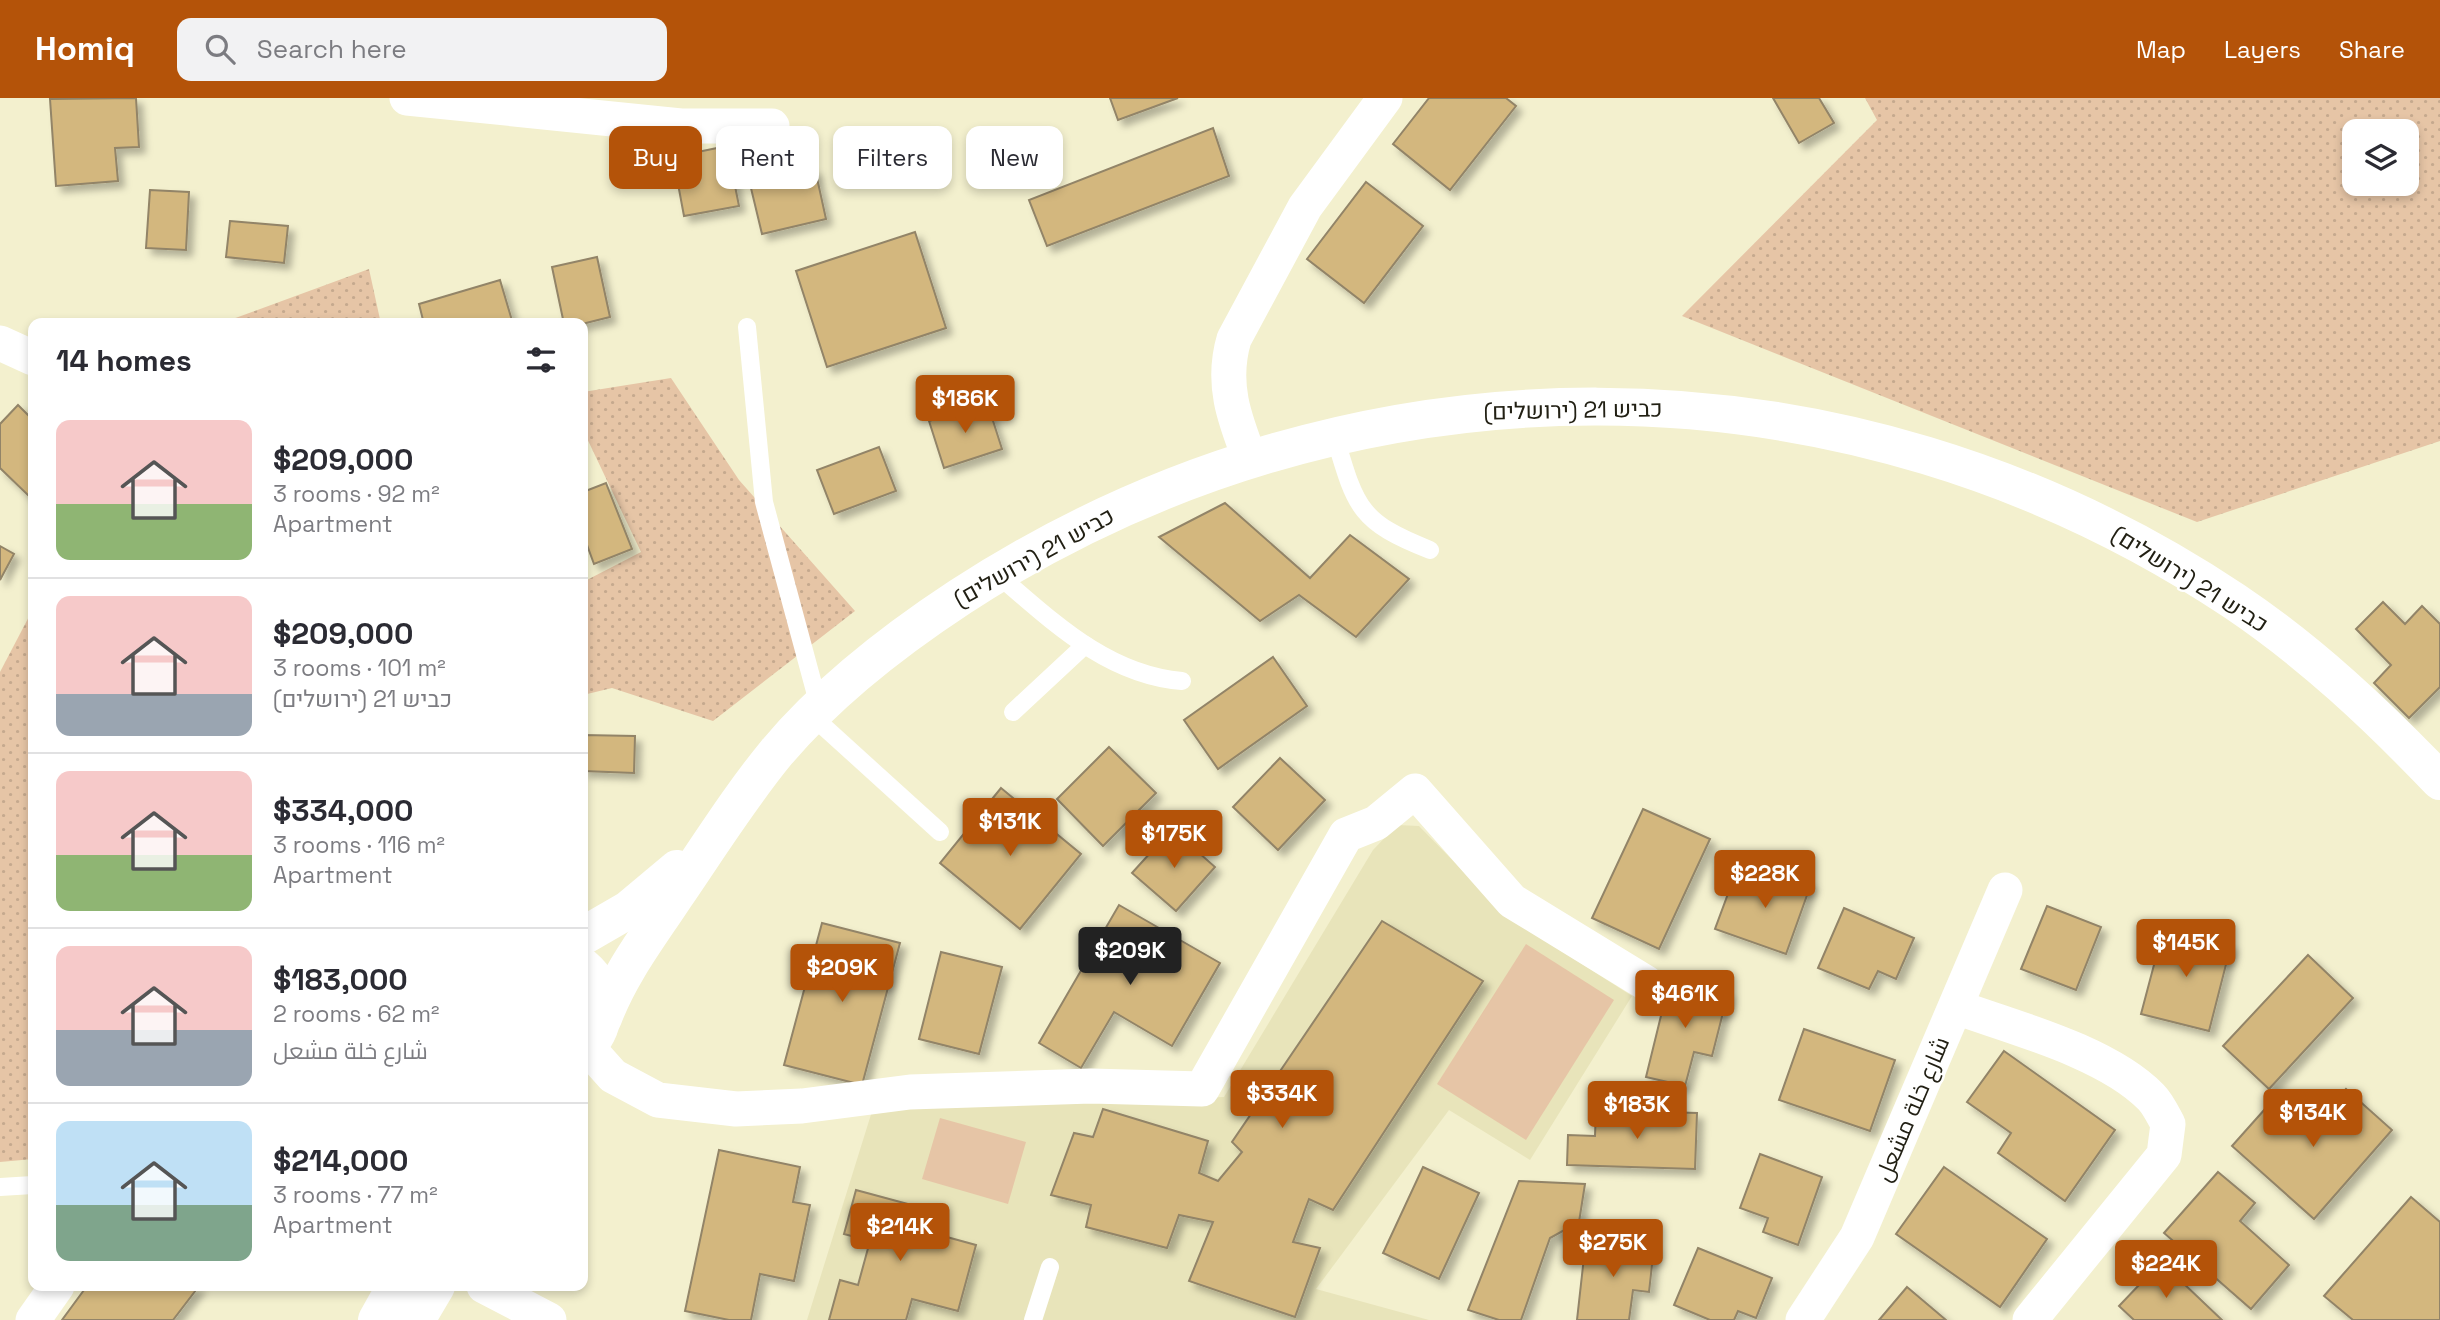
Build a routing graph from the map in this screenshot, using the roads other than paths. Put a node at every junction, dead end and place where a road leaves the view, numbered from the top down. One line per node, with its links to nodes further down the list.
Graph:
1 (407, 98): 3 (street)
2 (1385, 98): 8 (street)
3 (772, 125)
4 (747, 327): 13 (lane)
5 (0, 343): 6 (street)
6 (28, 356)
7 (1335, 436): 8 (main road, כביש 21 (ירושלים)); 9 (lane); 15 (main road, כביש 21 (ירושלים))
8 (1250, 458): 10 (main road, כביש 21 (ירושלים))
9 (1430, 550)
10 (996, 574): 11 (lane); 13 (main road, כביש 21 (ירושלים))
11 (1085, 646): 12 (lane); 14 (lane)
12 (1182, 681)
13 (815, 711): 16 (main road, כביש 21 (ירושלים)); 17 (lane)
14 (1013, 712)
15 (2440, 781)
16 (727, 818): 19 (main road, כביש 21 (ירושלים)); 23 (main road, כביש 21 (ירושלים))
17 (940, 832)
18 (2005, 890): 22 (street, شارع خلة مشعل)
19 (588, 933)
20 (588, 973): 23 (main road)
21 (1646, 983): 23 (street)
22 (1956, 1007): 36 (street, شارع خلة مشعل); 37 (street)
23 (591, 1039)
24 (28, 1185): 25 (lane)
25 (0, 1187)
26 (1050, 1268): 35 (lane)
27 (53, 1291): 31 (street)
28 (393, 1291): 32 (main road)
29 (433, 1291): 33 (main road)
30 (494, 1291): 34 (street)
31 (33, 1320)
32 (377, 1320)
33 (416, 1320)
34 (549, 1320)
35 (1033, 1320)
36 (1803, 1320)
37 (2030, 1320)

